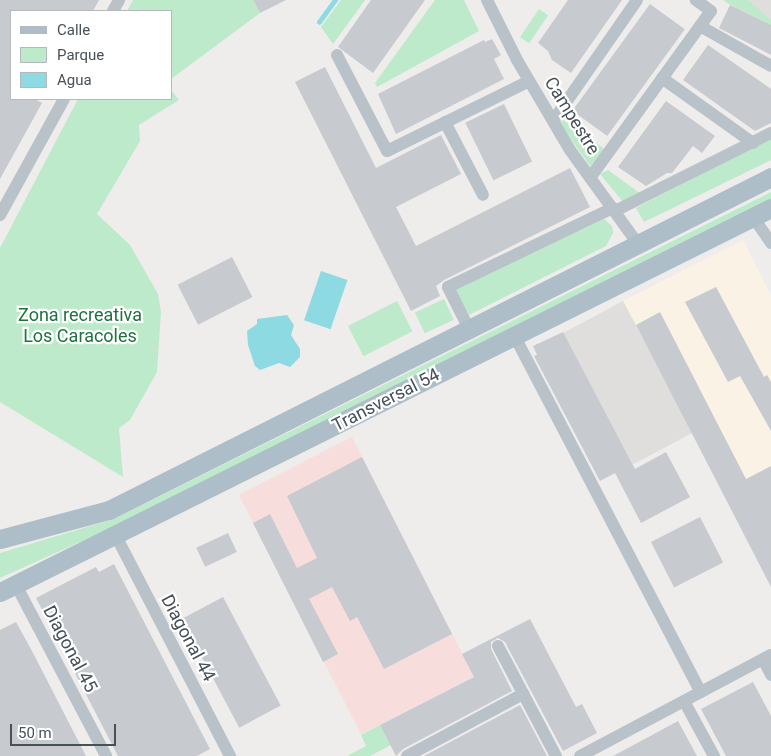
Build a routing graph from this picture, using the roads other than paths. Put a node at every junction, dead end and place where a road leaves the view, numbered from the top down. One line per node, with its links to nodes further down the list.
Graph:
1 (487, 0): 8 (street, Campestre)
2 (637, 0): 10 (street)
3 (696, 0): 4 (street)
4 (700, 26): 6 (street); 7 (street)
5 (337, 55): 11 (street)
6 (771, 66)
7 (662, 78): 13 (street); 15 (street)
8 (529, 81): 10 (street, Campestre); 11 (street)
9 (63, 100): 19 (street)
10 (553, 121): 15 (street, Campestre)
11 (445, 122): 16 (street)
12 (771, 133): 13 (street)
13 (753, 143): 18 (street)
14 (771, 177): 22 (main road, Transversal 54)
15 (590, 178): 18 (street, Campestre)
16 (483, 195)
17 (771, 208): 20 (main road, Transversal 54)
18 (614, 210): 22 (street, Campestre); 23 (street)
19 (0, 216)
20 (753, 216): 21 (street); 24 (main road, Transversal 54)
21 (771, 243)
22 (638, 244): 23 (main road, Transversal 54)
23 (469, 329): 26 (main road, Transversal 54)
24 (514, 335): 25 (main road, Transversal 54); 31 (street)
25 (116, 536): 27 (main road, Transversal 54); 35 (street, Diagonal 44)
26 (0, 538)
27 (8, 589): 34 (street, Diagonal 45)
28 (498, 646): 32 (street)
29 (767, 657): 30 (street); 31 (street)
30 (771, 675)
31 (701, 692): 33 (street)
32 (523, 694): 36 (street); 37 (street)
33 (684, 701): 38 (street); 39 (street)
34 (106, 756)
35 (229, 756)
36 (407, 756)
37 (556, 756)
38 (580, 756)
39 (714, 756)

